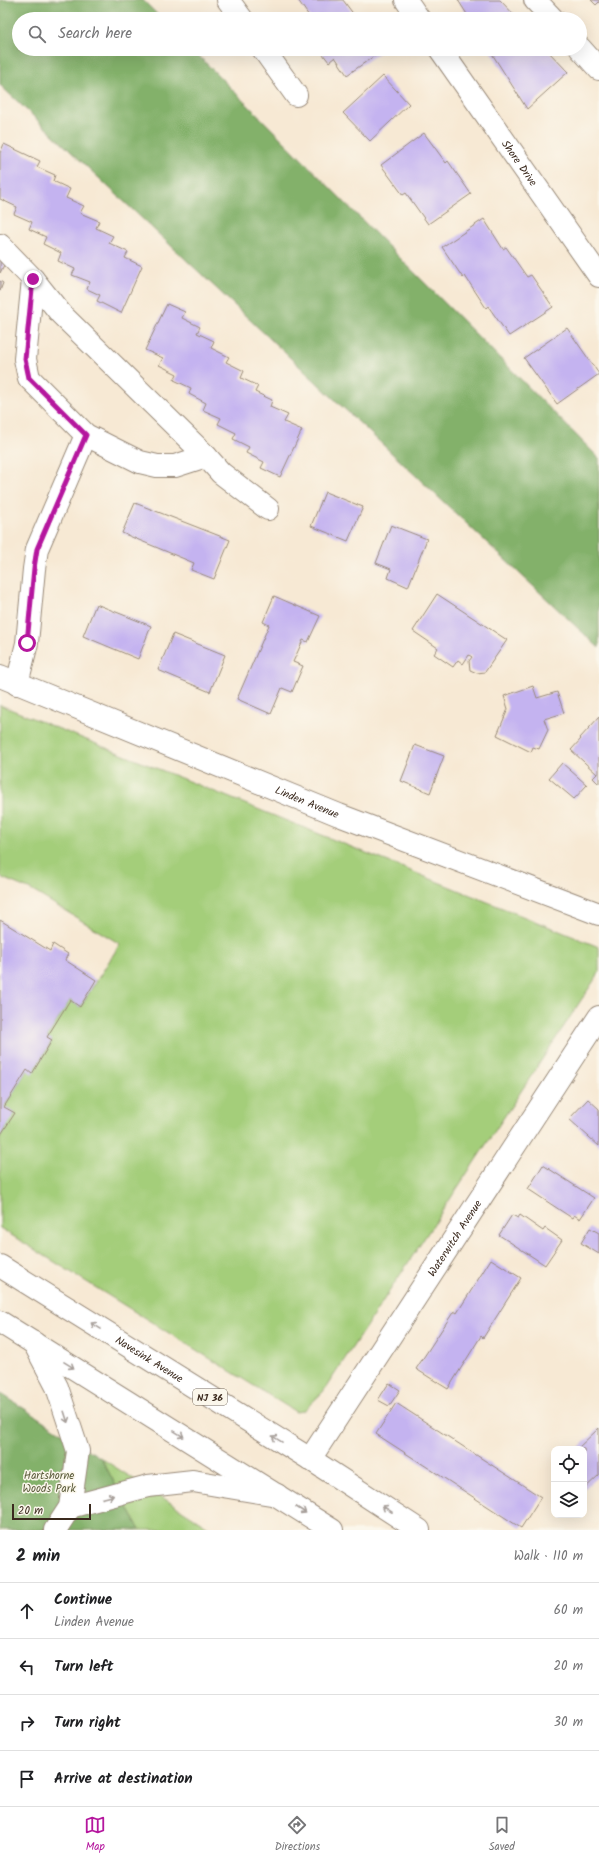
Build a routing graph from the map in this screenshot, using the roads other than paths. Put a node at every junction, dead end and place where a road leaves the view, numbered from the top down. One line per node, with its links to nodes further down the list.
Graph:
1 (228, 0): 4 (main road)
2 (406, 0): 5 (main road)
3 (535, 0): 6 (main road)
4 (237, 12)
5 (414, 12)
6 (546, 12)
7 (268, 56): 9 (main road)
8 (445, 56): 11 (main road, Shore Drive)
9 (296, 95)
10 (0, 245): 12 (main road)
11 (599, 276)
12 (33, 279): 13 (main road); 14 (main road)
13 (86, 435): 14 (main road); 16 (main road, Linden Avenue)
14 (206, 456): 15 (main road)
15 (268, 509)
16 (9, 680): 17 (main road, Linden Avenue)
17 (599, 914)
18 (599, 1017): 22 (main road, Waterwitch Avenue)
19 (0, 1266): 22 (main road, Navesink Avenue / NJ 36, one-way to 19)
20 (0, 1322): 21 (main road)
21 (34, 1343): 23 (main road, one-way to 23); 24 (main road, one-way to 24)
22 (310, 1459): 27 (main road, Navesink Avenue / NJ 36, one-way to 22)
23 (278, 1495): 24 (main road, one-way to 23); 26 (main road, one-way to 26)
24 (70, 1507): 25 (main road)
25 (56, 1530)
26 (332, 1530)
27 (420, 1530)

